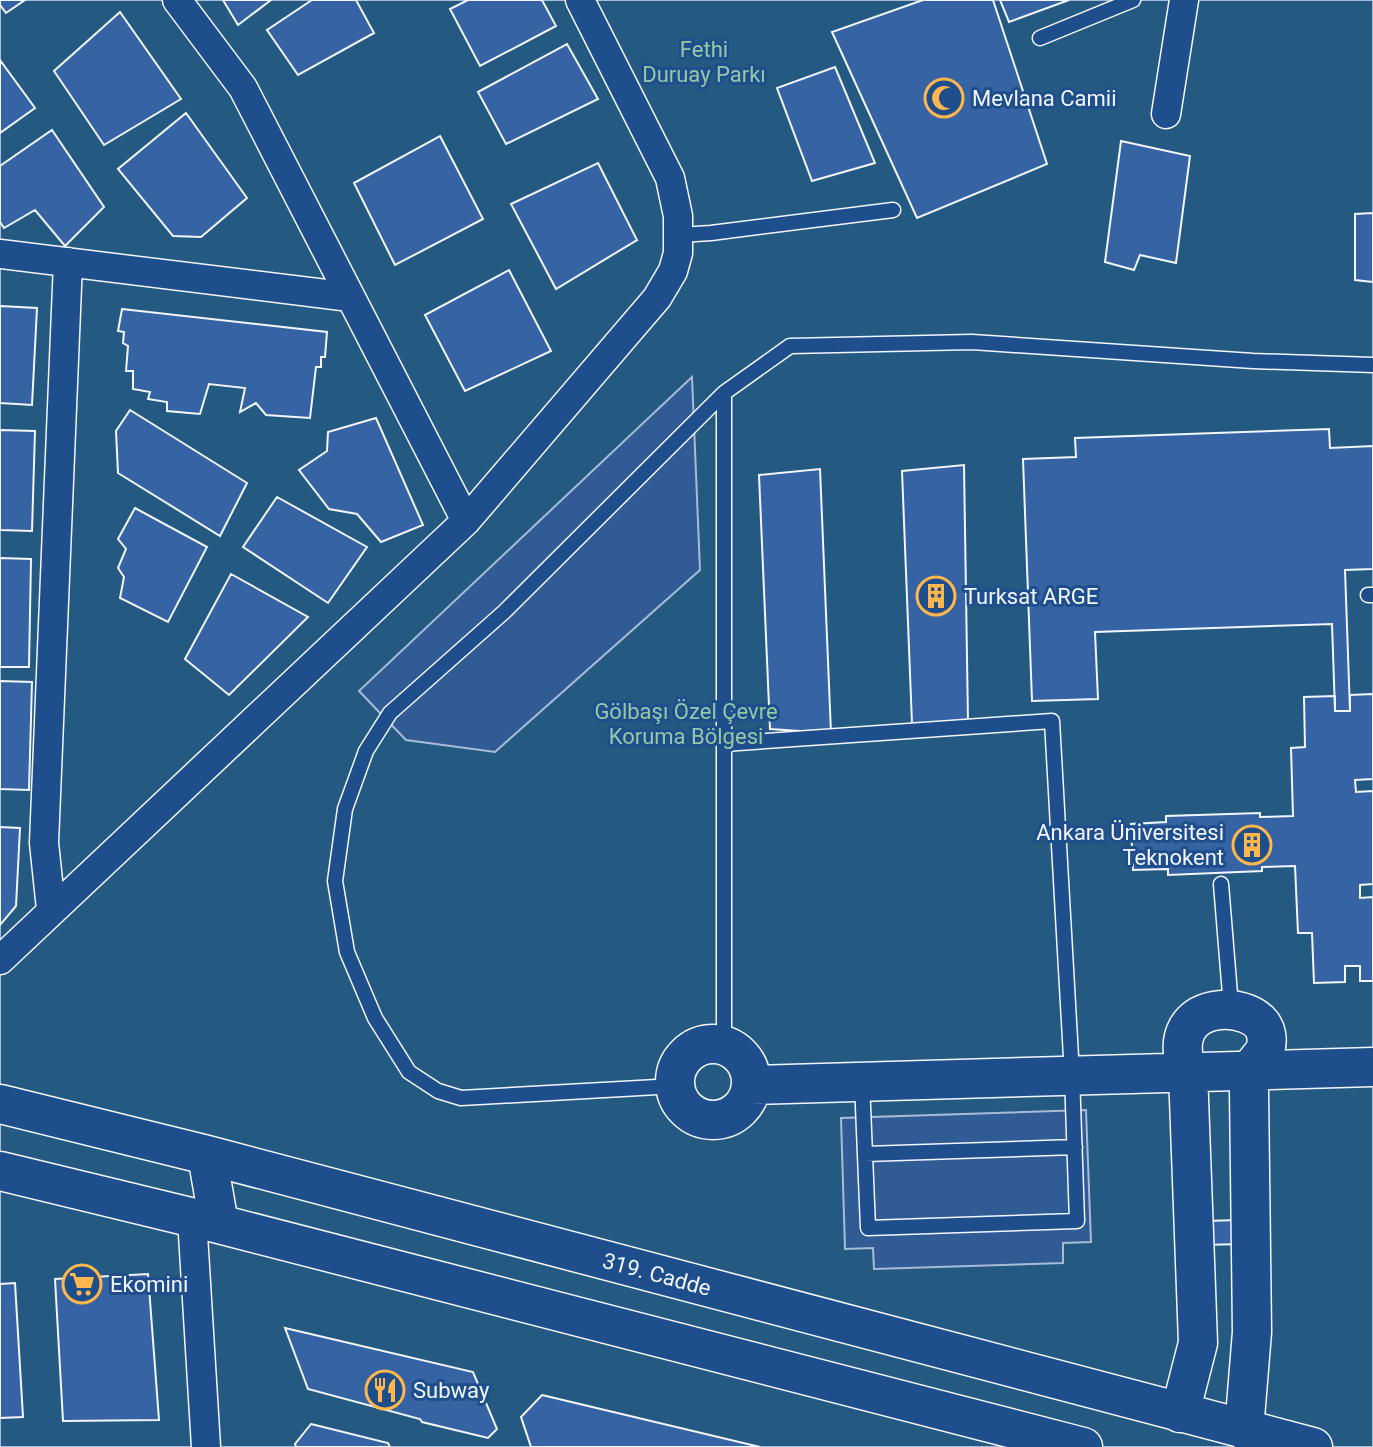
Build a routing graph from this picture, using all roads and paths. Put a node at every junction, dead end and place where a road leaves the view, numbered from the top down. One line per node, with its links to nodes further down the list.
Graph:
1 (177, 0): 11 (street)
2 (580, 0): 8 (street)
3 (1133, 0): 5 (lane)
4 (1184, 0): 6 (street)
5 (1040, 38)
6 (1166, 114)
7 (893, 210): 8 (lane)
8 (680, 235): 14 (street)
9 (0, 254): 10 (street)
10 (68, 262): 11 (street); 17 (street)
11 (350, 297): 14 (street)
12 (1373, 365): 13 (lane)
13 (724, 393): 15 (lane); 27 (lane)
14 (466, 521): 17 (street)
15 (724, 744): 20 (lane); 24 (lane)
16 (1221, 884): 19 (lane)
17 (51, 909): 18 (street)
18 (0, 960)
19 (1231, 1010): 22 (street); 23 (street)
20 (724, 1046): 26 (street); 27 (street)
21 (1373, 1067): 22 (street)
22 (1250, 1071): 23 (street); 35 (street)
23 (1188, 1072): 24 (street); 34 (street)
24 (1072, 1075): 25 (street); 29 (lane)
25 (862, 1082): 26 (street); 30 (lane)
26 (751, 1085): 27 (street)
27 (675, 1086)
28 (0, 1104): 31 (street, 319. Cadde)
29 (1075, 1147): 30 (lane); 30 (lane)
30 (865, 1154)
31 (207, 1155): 33 (street); 34 (street, 319. Cadde)
32 (0, 1171): 33 (street)
33 (206, 1221): 36 (street); 37 (street)
34 (1180, 1413): 35 (street, 319. Cadde)
35 (1244, 1430): 38 (street, 319. Cadde)
36 (206, 1447)
37 (1083, 1447)
38 (1313, 1447)

